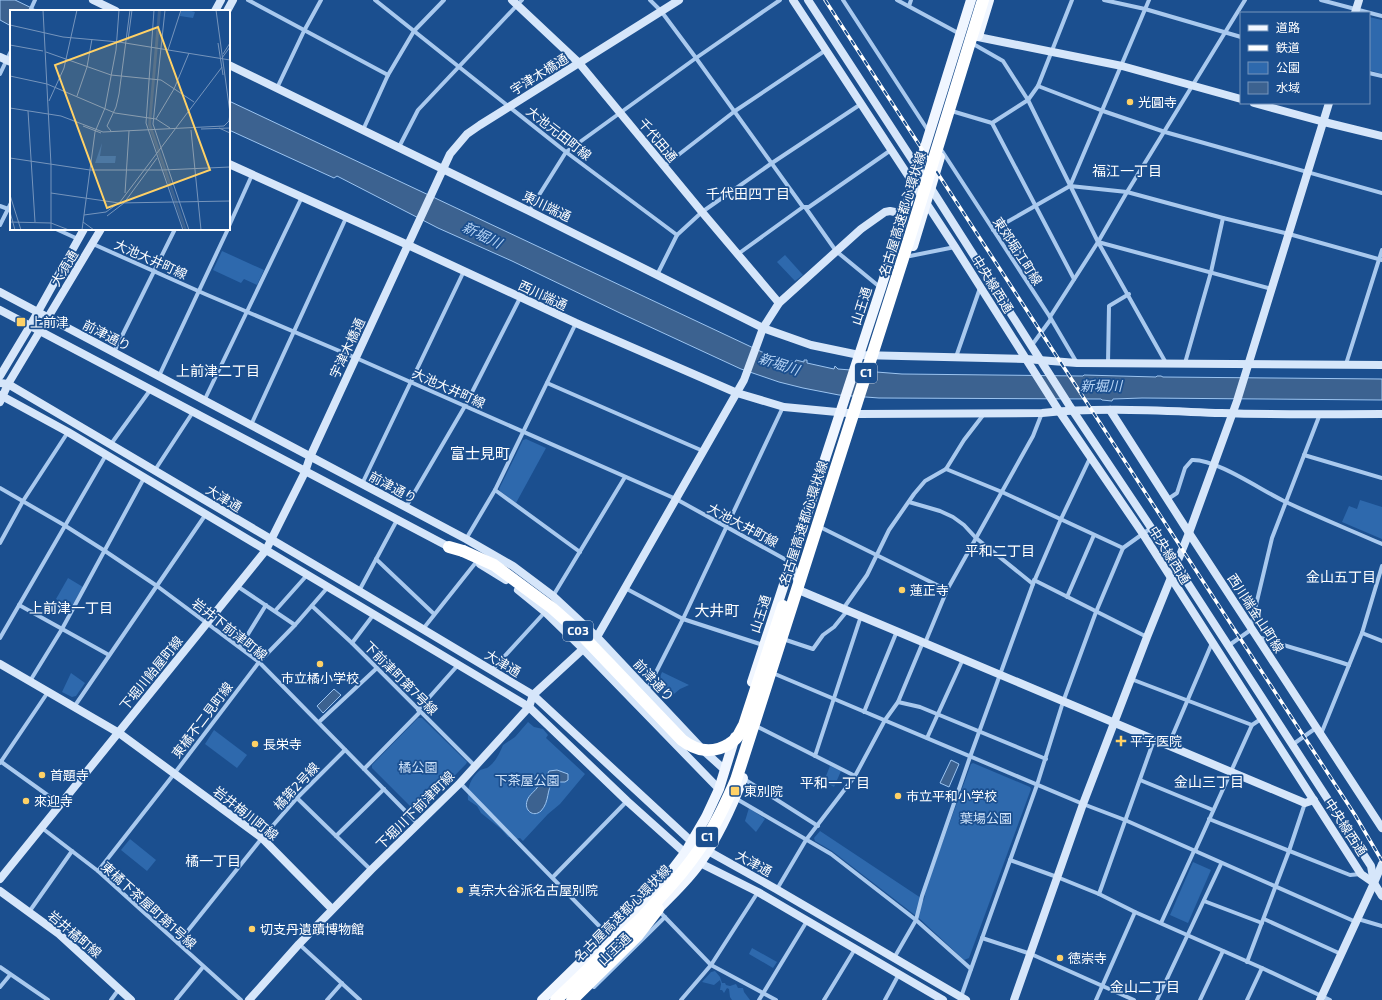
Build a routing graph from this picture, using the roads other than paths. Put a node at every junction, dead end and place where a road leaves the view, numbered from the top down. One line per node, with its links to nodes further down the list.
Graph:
1 (93, 0): 28 (street)
2 (222, 0): 29 (street)
3 (233, 0): 30 (street)
4 (248, 0): 35 (street)
5 (321, 0): 35 (street)
6 (376, 0): 36 (street, 大池元田町線)
7 (444, 0): 36 (street)
8 (650, 0): 31 (street)
9 (679, 0): 31 (street, 宇津木橋通)
10 (780, 0): 43 (street)
11 (793, 0): 41 (street, 中央線西通)
12 (808, 0): 80 (street, 中央線西通)
13 (844, 0): 69 (street)
14 (897, 0): 26 (street)
15 (911, 0): 26 (street)
16 (971, 0): 38 (main road, 山王通)
17 (983, 0): 225 (highway, 名古屋高速都心環状線 / C1, bridge)
18 (990, 0): 40 (main road, 山王通)
19 (1072, 0): 42 (street)
20 (1104, 0): 27 (street)
21 (1149, 0): 27 (street)
22 (1245, 0): 37 (street)
23 (1321, 0): 32 (street)
24 (1359, 0): 32 (street)
25 (517, 2): 45 (street, 千代田通); 48 (street)
26 (908, 6): 38 (street)
27 (1145, 9): 37 (street); 47 (street)
28 (114, 10)
29 (216, 10)
30 (227, 10)
31 (661, 11): 43 (street); 45 (street, 宇津木橋通)
32 (1356, 11)
33 (1370, 14): 34 (street)
34 (1382, 16)
35 (304, 31): 51 (street); 55 (street)
36 (414, 32): 48 (street, 大池元田町線); 51 (street)
37 (1225, 33): 39 (street); 54 (street)
38 (960, 34): 69 (main road, 山王通)
39 (1240, 38)
40 (976, 41): 42 (street); 57 (street); 64 (main road, 山王通)
41 (826, 50): 58 (street, 中央線西通); 62 (street)
42 (1051, 52): 47 (street); 53 (street)
43 (696, 58): 62 (street); 65 (street)
44 (6, 60): 50 (street)
45 (579, 63): 61 (street, 宇津木橋通); 65 (street, 千代田通)
46 (230, 65): 55 (street, 東川端通)
47 (1122, 66): 54 (street); 63 (street)
48 (458, 67): 61 (street, 大池元田町線); 72 (street)
49 (1370, 72): 52 (street)
50 (0, 74)
51 (388, 75): 68 (street)
52 (1382, 76)
53 (1038, 86): 57 (street); 63 (street)
54 (1192, 86): 56 (street); 70 (street)
55 (277, 88): 68 (street, 東川端通)
56 (1240, 99)
57 (1028, 100): 67 (street); 84 (street)
58 (861, 104): 73 (street, 中央線西通); 76 (street)
59 (1258, 104): 66 (street)
60 (1329, 104): 66 (street)
61 (509, 107): 75 (street, 大池元田町線); 79 (street, 宇津木橋通)
62 (735, 111): 76 (street); 78 (street)
63 (1103, 111): 70 (street); 84 (street)
64 (954, 112): 67 (street); 74 (main road, 山王通)
65 (620, 113): 75 (street); 78 (street, 千代田通)
66 (1324, 122): 71 (street); 81 (street)
67 (992, 123): 91 (street)
68 (363, 130): 72 (street, 東川端通)
69 (929, 132): 80 (main road, 山王通)
70 (1165, 132): 81 (street); 86 (street)
71 (1382, 136)
72 (399, 148): 79 (street, 東川端通)
73 (891, 150): 83 (street, 中央線西通); 92 (street)
74 (942, 151): 85 (main road, 山王通); 106 (street, 東郊堀江町線)
75 (566, 152): 94 (street); 108 (street, 大池元田町線)
76 (772, 162): 92 (street); 95 (street)
77 (230, 164): 82 (street, 西川端通)
78 (664, 166): 95 (street, 千代田通)
79 (442, 169): 94 (street, 東川端通); 112 (street, 宇津木橋通)
80 (918, 169): 83 (main road, 山王通); 85 (street, 中央線西通)
81 (1308, 173): 87 (street); 107 (street)
82 (252, 175): 88 (street, 西川端通); 99 (street)
83 (913, 184): 89 (street, 中央線西通); 96 (main road, 山王通)
84 (1070, 186): 86 (street); 91 (street); 110 (street)
85 (931, 190): 89 (main road, 山王通); 142 (street, 中央線西通)
86 (1127, 192): 98 (street); 110 (street)
87 (1382, 193)
88 (302, 197): 97 (street, 西川端通); 134 (street)
89 (927, 204): 113 (street, 中央線西通); 117 (main road, 山王通)
90 (0, 206): 93 (street)
91 (1035, 206): 106 (street); 123 (street)
92 (804, 207): 115 (street); 116 (street)
93 (10, 210): 100 (street)
94 (529, 211): 122 (street, 東川端通)
95 (702, 212): 108 (street); 116 (street, 千代田通)
96 (904, 214): 115 (street, 下堀川下前津町線); 125 (main road, 山王通)
97 (346, 218): 112 (street, 西川端通); 141 (street)
98 (1223, 218): 107 (street); 121 (street)
99 (230, 224)
100 (0, 226)
101 (58, 230): 109 (street)
102 (83, 230): 109 (street, 大須通)
103 (100, 230): 111 (street, 大須通)
104 (174, 230): 120 (street)
105 (228, 230): 128 (street)
106 (993, 230): 136 (street, 東郊堀江町線)
107 (1289, 234): 118 (street); 126 (street)
108 (677, 235): 122 (street)
109 (78, 238): 133 (street, 大須通)
110 (1098, 242): 121 (street); 123 (street); 129 (street)
111 (92, 244): 120 (street, 大池大井町線); 135 (street, 大須通)
112 (408, 245): 119 (street, 西川端通); 147 (street, 宇津木橋通)
113 (955, 247): 117 (street); 124 (street, 中央線西通)
114 (1382, 250): 118 (street)
115 (836, 251): 125 (street); 131 (street, 下堀川下前津町線)
116 (738, 254): 131 (street, 千代田通)
117 (910, 256): 145 (main road, 山王通)
118 (1380, 259): 154 (street)
119 (464, 271): 130 (street, 西川端通); 159 (street)
120 (153, 272): 128 (street, 大池大井町線); 143 (street)
121 (1211, 272): 126 (street); 152 (street)
122 (657, 275): 139 (street, 東川端通)
123 (1074, 279): 136 (street)
124 (980, 287): 146 (street); 148 (street, 中央線西通)
125 (881, 288): 144 (main road, 山王通)
126 (1272, 289): 155 (street)
127 (0, 292): 133 (street, 前津通り)
128 (199, 292): 134 (street, 大池大井町線); 158 (street)
129 (1129, 294): 151 (street); 153 (street)
130 (520, 298): 137 (street, 西川端通); 166 (street)
131 (780, 303): 139 (street, 下堀川下前津町線)
132 (0, 310): 138 (street, 前津通り)
133 (37, 312): 135 (street, 前津通り); 138 (street, 大須通)
134 (247, 312): 141 (street, 大池大井町線); 165 (street)
135 (48, 318): 140 (street, 大須通); 143 (street, 前津通り)
136 (1050, 318): 142 (street); 150 (street, 東郊堀江町線)
137 (576, 323): 160 (street); 163 (street, 西川端通)
138 (30, 326): 140 (street, 前津通り); 157 (street)
139 (763, 328): 144 (street, 東川端通); 163 (street, 下堀川下前津町線)
140 (40, 331): 161 (street); 162 (street, 前津通り)
141 (294, 332): 147 (street, 大池大井町線); 179 (street)
142 (1031, 346): 149 (street, 中央線西通)
143 (114, 352): 158 (street, 前津通り)
144 (859, 355): 145 (street, 東川端通); 172 (main road, 山王通)
145 (878, 355): 146 (street, 東川端通); 175 (main road, 山王通)
146 (956, 357): 148 (street, 東川端通)
147 (356, 358): 159 (street, 大池大井町線); 186 (street, 宇津木橋通)
148 (1026, 360): 149 (street, 東川端通); 169 (street, 中央線西通)
149 (1041, 360): 150 (street, 東川端通); 168 (street, 中央線西通)
150 (1077, 363): 153 (street, 東川端通)
151 (1166, 363): 152 (street, 東川端通); 153 (street, 東川端通)
152 (1185, 363): 155 (street, 東川端通)
153 (1108, 364)
154 (1346, 364): 155 (street, 東川端通); 156 (street, 東川端通)
155 (1249, 365): 174 (street)
156 (1382, 365)
157 (0, 376)
158 (159, 376): 165 (street, 前津通り)
159 (411, 382): 166 (street, 大池大井町線); 195 (street)
160 (547, 383): 181 (street); 183 (street)
161 (4, 384): 164 (street); 182 (street, 大津通)
162 (151, 389): 171 (street, 前津通り); 182 (street)
163 (737, 393): 167 (street, 西川端通); 183 (street, 下堀川下前津町線)
164 (1, 397): 180 (street, 大津通)
165 (204, 401): 179 (street, 前津通り)
166 (465, 406): 181 (street, 大池大井町線); 204 (street)
167 (784, 407): 172 (street, 西川端通); 209 (street)
168 (1071, 408): 169 (street, 西川端通); 170 (street, 西川端通); 211 (street, 中央線西通)
169 (1057, 409): 173 (street, 西川端通); 187 (street, 中央線西通)
170 (1110, 410): 174 (street, 西川端通); 200 (street, 西川端金山町線)
171 (193, 412): 190 (street); 191 (street, 前津通り)
172 (839, 413): 175 (street, 西川端通); 229 (main road, 山王通)
173 (1042, 413): 176 (street, 西川端通); 198 (street)
174 (1233, 413): 177 (street, 西川端通); 188 (street)
175 (858, 414): 176 (street, 西川端通); 210 (main road, 山王通)
176 (984, 414): 189 (street)
177 (1320, 414): 178 (street, 西川端通); 184 (street)
178 (1382, 414)
179 (251, 425): 186 (street, 前津通り)
180 (68, 432): 185 (street, 大津通); 201 (street)
181 (523, 432): 192 (street, 大池大井町線); 197 (street)
182 (111, 444): 190 (street, 大津通)
183 (704, 451): 199 (street, 下堀川下前津町線)
184 (1304, 454): 194 (street); 203 (street)
185 (106, 455): 193 (street, 大津通); 208 (street)
186 (310, 457): 191 (street, 宇津木橋通); 195 (street, 前津通り)
187 (1090, 458): 206 (street); 213 (street, 中央線西通)
188 (1214, 464): 200 (street); 203 (street); 214 (street)
189 (946, 469): 198 (street); 202 (street)
190 (154, 470): 216 (street, 大津通)
191 (305, 472): 207 (street, 前津通り); 216 (street, 下堀川飴屋町線)
192 (625, 477): 199 (street, 大池大井町線); 224 (street)
193 (144, 478): 205 (street, 大津通); 223 (street)
194 (1382, 478)
195 (362, 484): 204 (street, 前津通り)
196 (0, 488): 201 (street, 岩井下前津町線)
197 (495, 490): 219 (street); 224 (street)
198 (1002, 492): 206 (street); 215 (street)
199 (676, 499): 209 (street, 大池大井町線); 238 (street, 下堀川下前津町線)
200 (1168, 499): 214 (street, 西川端金山町線)
201 (23, 501): 208 (street, 岩井下前津町線); 217 (street)
202 (909, 502): 215 (street); 226 (street)
203 (1285, 502): 218 (street); 258 (street)
204 (405, 507): 219 (street, 前津通り)
205 (206, 514): 222 (street, 大津通); 236 (street)
206 (1061, 519): 212 (street); 234 (street)
207 (397, 520): 220 (street, 前津通り); 227 (street)
208 (64, 525): 223 (street, 岩井下前津町線); 244 (street)
209 (726, 527): 229 (street, 大池大井町線); 254 (street)
210 (822, 528): 226 (street); 241 (main road, 山王通)
211 (1151, 528): 213 (street); 230 (street, 中央線西通)
212 (1094, 534): 221 (street); 243 (street)
213 (1143, 534): 221 (street); 233 (street, 中央線西通)
214 (1189, 534): 230 (street); 258 (street, 西川端金山町線)
215 (976, 538): 234 (street); 240 (street)
216 (272, 540): 222 (street, 下堀川飴屋町線); 239 (street, 大津通)
217 (0, 543)
218 (1382, 544)
219 (464, 545): 220 (highway); 225 (highway, C03, bridge); 242 (street, 前津通り)
220 (449, 547): 228 (street, 前津通り)
221 (1122, 548): 250 (street)
222 (266, 550): 232 (street, 大津通); 235 (street, 下堀川飴屋町線)
223 (105, 551): 236 (street, 岩井下前津町線); 259 (street)
224 (580, 552): 242 (street)
225 (809, 552): 416 (highway, 名古屋高速都心環状線 / C1, bridge)
226 (876, 555): 240 (street); 247 (street)
227 (376, 559): 239 (street); 252 (street)
228 (477, 561): 249 (street, 前津通り); 252 (street)
229 (791, 562): 241 (street); 271 (main road, 山王通)
230 (1176, 565): 233 (street); 272 (street, 中央線西通)
231 (1382, 566): 261 (street)
232 (308, 574): 237 (street, 大津通); 248 (street)
233 (1170, 578): 263 (street); 270 (street, 中央線西通)
234 (1034, 582): 243 (street); 284 (street)
235 (237, 585): 245 (street); 255 (street, 下堀川飴屋町線)
236 (157, 586): 255 (street, 岩井下前津町線); 275 (street)
237 (328, 587): 246 (street, 東橘不二見町線); 251 (street, 大津通)
238 (625, 588): 254 (street); 262 (street, 下堀川下前津町線)
239 (359, 590): 257 (street, 大津通)
240 (947, 590): 269 (street)
241 (802, 591): 247 (street); 266 (main road, 山王通)
242 (553, 596): 262 (street, 前津通り)
243 (1067, 597): 250 (street)
244 (19, 605): 259 (street); 265 (street)
245 (266, 605): 248 (street); 273 (street)
246 (312, 606): 256 (street, 東橘不二見町線); 268 (street, 下前津町第7号線)
247 (845, 610): 253 (street); 266 (street)
248 (275, 611): 256 (street)
249 (546, 612): 274 (street, 前津通り); 282 (street)
250 (1096, 612): 263 (street); 293 (street)
251 (374, 614): 268 (street); 279 (street, 大津通)
252 (434, 614): 257 (street)
253 (861, 616): 260 (street); 290 (street)
254 (683, 619): 271 (street); 287 (street)
255 (207, 623): 273 (street, 岩井下前津町線); 307 (street, 下堀川飴屋町線)
256 (295, 625): 277 (street, 東橘不二見町線)
257 (422, 628): 282 (street, 大津通)
258 (1251, 628): 264 (street, 西川端金山町線); 272 (street)
259 (62, 629): 275 (street); 286 (street)
260 (897, 631): 269 (street); 297 (street)
261 (1362, 633): 267 (street); 280 (street)
262 (597, 637): 274 (street, 下堀川下前津町線); 287 (street, 前津通り)
263 (1146, 637): 285 (street)
264 (1257, 637): 280 (street); 306 (street, 西川端金山町線)
265 (0, 638)
266 (786, 640): 283 (main road, 山王通)
267 (1382, 641)
268 (352, 643): 281 (street, 下前津町第7号線)
269 (924, 643): 276 (street); 292 (street)
270 (1212, 643): 291 (street); 299 (street, 中央線西通)
271 (763, 645): 319 (main road, 山王通)
272 (1228, 646): 310 (street, 中央線西通)
273 (240, 647): 277 (street, 岩井下前津町線)
274 (583, 649): 289 (street, 下堀川下前津町線); 328 (street, 前津通り)
275 (109, 655): 294 (street)
276 (963, 660): 284 (street); 298 (street)
277 (259, 662): 301 (street, 岩井下前津町線); 321 (street, 東橘不二見町線)
278 (0, 664): 286 (street, 岩井梅川町線)
279 (458, 664): 295 (street, 大津通); 296 (street)
280 (1349, 665): 306 (street)
281 (377, 668): 296 (street, 下前津町第7号線); 301 (street)
282 (492, 670): 289 (street, 大津通)
283 (775, 674): 290 (street); 304 (main road, 山王通)
284 (1000, 675): 293 (street); 305 (street)
285 (1131, 679): 291 (street); 302 (street)
286 (30, 681): 288 (street, 岩井梅川町線)
287 (647, 690): 319 (street, 前津通り)
288 (48, 692): 294 (street, 岩井梅川町線); 316 (street)
289 (533, 695): 295 (street, 下堀川下前津町線); 347 (street, 大津通)
290 (834, 698): 297 (street); 313 (street)
291 (1188, 700): 303 (street); 311 (street)
292 (898, 702): 298 (street); 300 (street)
293 (1063, 702): 302 (street); 315 (street)
294 (74, 707): 307 (street, 岩井梅川町線)
295 (529, 707): 317 (street, 下堀川下前津町線); 333 (street, 大津通)
296 (419, 711): 317 (street, 下前津町第7号線); 318 (street)
297 (864, 712): 300 (street)
298 (938, 714): 305 (street); 308 (street)
299 (1260, 719): 303 (street); 332 (street, 中央線西通)
300 (885, 720): 308 (street); 322 (street)
301 (319, 722): 312 (street, 岩井下前津町線)
302 (1114, 723): 309 (street); 335 (street)
303 (1252, 725): 320 (street)
304 (758, 727): 313 (street); 323 (main road, 山王通)
305 (980, 731): 314 (street); 315 (street)
306 (1319, 731): 310 (street); 343 (street, 西川端金山町線)
307 (119, 733): 321 (street, 岩井梅川町線); 334 (street, 下堀川飴屋町線)
308 (927, 738): 314 (street)
309 (1154, 740): 311 (street); 324 (street)
310 (1292, 745): 329 (street, 中央線西通)
311 (1168, 746): 320 (street)
312 (345, 750): 318 (street, 岩井下前津町線); 330 (street, 橘第2号線)
313 (815, 756): 322 (street)
314 (970, 757): 326 (street); 375 (street)
315 (1046, 759): 326 (street)
316 (0, 762): 334 (street)
317 (475, 766): 325 (street, 下堀川下前津町線)
318 (364, 769): 327 (street, 岩井下前津町線)
319 (725, 770): 328 (main road, 山王通)
320 (1230, 772): 336 (street); 337 (street)
321 (174, 774): 345 (street, 岩井梅川町線); 358 (street, 東橘不二見町線)
322 (855, 776): 341 (street)
323 (743, 778): 331 (main road, 山王通); 341 (street)
324 (1140, 780): 337 (street); 339 (street)
325 (460, 783): 340 (street, 下堀川下前津町線); 360 (street)
326 (1037, 785): 335 (street); 353 (street)
327 (384, 789): 340 (street, 岩井下前津町線); 344 (street)
328 (719, 789): 347 (main road, 山王通)
329 (1324, 794): 332 (street); 363 (street, 中央線西通)
330 (297, 798): 344 (street); 345 (street, 橘第2号線)
331 (735, 798): 346 (street); 349 (main road, 山王通)
332 (1314, 800): 336 (street); 359 (street, 中央線西通)
333 (627, 801): 352 (street, 大津通); 360 (street)
334 (60, 804): 342 (street, 下堀川飴屋町線)
335 (1083, 804): 339 (street); 361 (street)
336 (1305, 804): 351 (street)
337 (1213, 810): 338 (street)
338 (1209, 819): 350 (street); 351 (street)
339 (1126, 820): 350 (street); 368 (street)
340 (418, 824): 357 (street, 下堀川下前津町線)
341 (818, 826): 346 (street)
342 (42, 828): 348 (street, 東橘下茶屋町第1号線); 362 (street, 下堀川飴屋町線)
343 (1382, 828)
344 (336, 836): 357 (street)
345 (262, 838): 371 (street, 岩井梅川町線); 384 (street, 橘第2号線)
346 (806, 840): 365 (street); 375 (street)
347 (692, 842): 349 (street, 大津通); 352 (main road, 山王通)
348 (72, 851): 358 (street, 東橘下茶屋町第1号線); 372 (street)
349 (707, 851): 354 (main road, 山王通); 365 (street, 大津通)
350 (1194, 851): 355 (street); 379 (street)
351 (1289, 851): 359 (street); 364 (street)
352 (685, 853): 354 (street, 大津通); 382 (main road, 山王通)
353 (1010, 860): 361 (street); 383 (street)
354 (700, 863): 367 (street, 大津通); 374 (main road, 山王通)
355 (1221, 864): 364 (street); 370 (street)
356 (1382, 864): 363 (street)
357 (371, 870): 371 (street, 下堀川下前津町線)
358 (98, 871): 384 (street, 東橘下茶屋町第1号線)
359 (1361, 874): 363 (street, 中央線西通)
360 (553, 877): 382 (street)
361 (1057, 877): 368 (street); 388 (street)
362 (0, 879)
363 (1374, 883): 369 (street); 378 (street)
364 (1276, 888): 377 (street); 378 (street)
365 (776, 889): 390 (street, 大津通)
366 (0, 891): 372 (street, 岩井橘町線)
367 (758, 892): 376 (street, 大津通); 392 (street)
368 (1099, 894): 373 (street)
369 (1382, 896)
370 (1204, 901): 377 (street); 381 (street)
371 (332, 909): 385 (street, 下堀川下前津町線)
372 (29, 912): 402 (street, 岩井橘町線)
373 (1135, 912): 379 (street); 400 (street)
374 (662, 913): 392 (street); 403 (street, 山王通); 417 (main road, 山王通); 418 (highway)
375 (916, 920): 390 (street); 396 (street)
376 (808, 921): 386 (street, 大津通); 404 (street)
377 (1263, 921): 389 (street); 391 (street)
378 (1357, 921): 380 (street); 389 (street)
379 (1161, 923): 381 (street)
380 (1382, 926)
381 (1188, 935): 387 (street); 428 (street)
382 (608, 936): 415 (main road, 山王通)
383 (982, 938): 388 (street); 396 (street)
384 (178, 943): 394 (street, 東橘下茶屋町第1号線)
385 (299, 944): 399 (street); 412 (street, 下堀川下前津町線)
386 (855, 949): 397 (street, 大津通); 422 (street)
387 (1223, 951): 391 (street); 429 (street)
388 (1031, 954): 400 (street); 425 (street)
389 (1342, 954): 406 (street)
390 (894, 958): 405 (street, 大津通)
391 (1247, 962): 395 (street)
392 (711, 965): 404 (street); 419 (street)
393 (0, 967): 398 (street)
394 (203, 967): 410 (street); 411 (street, 東橘下茶屋町第1号線)
395 (1262, 968): 406 (street); 430 (street)
396 (970, 969): 405 (street)
397 (899, 974): 423 (street); 424 (street, 大津通)
398 (10, 975): 401 (street); 407 (street)
399 (342, 983): 413 (street); 414 (street)
400 (1102, 986): 426 (street); 427 (street)
401 (0, 988)
402 (120, 989): 408 (street); 409 (street, 岩井橘町線)
403 (591, 990)
404 (763, 994): 420 (street); 421 (street)
405 (964, 998)
406 (1324, 999)
407 (48, 1000)
408 (111, 1000)
409 (131, 1000)
410 (176, 1000)
411 (241, 1000)
412 (249, 1000)
413 (327, 1000)
414 (360, 1000)
415 (542, 1000)
416 (556, 1000)
417 (566, 1000)
418 (572, 1000)
419 (681, 1000)
420 (759, 1000)
421 (776, 1000)
422 (824, 1000)
423 (885, 1000)
424 (943, 1000)
425 (1014, 1000)
426 (1096, 1000)
427 (1134, 1000)
428 (1158, 1000)
429 (1200, 1000)
430 (1247, 1000)

